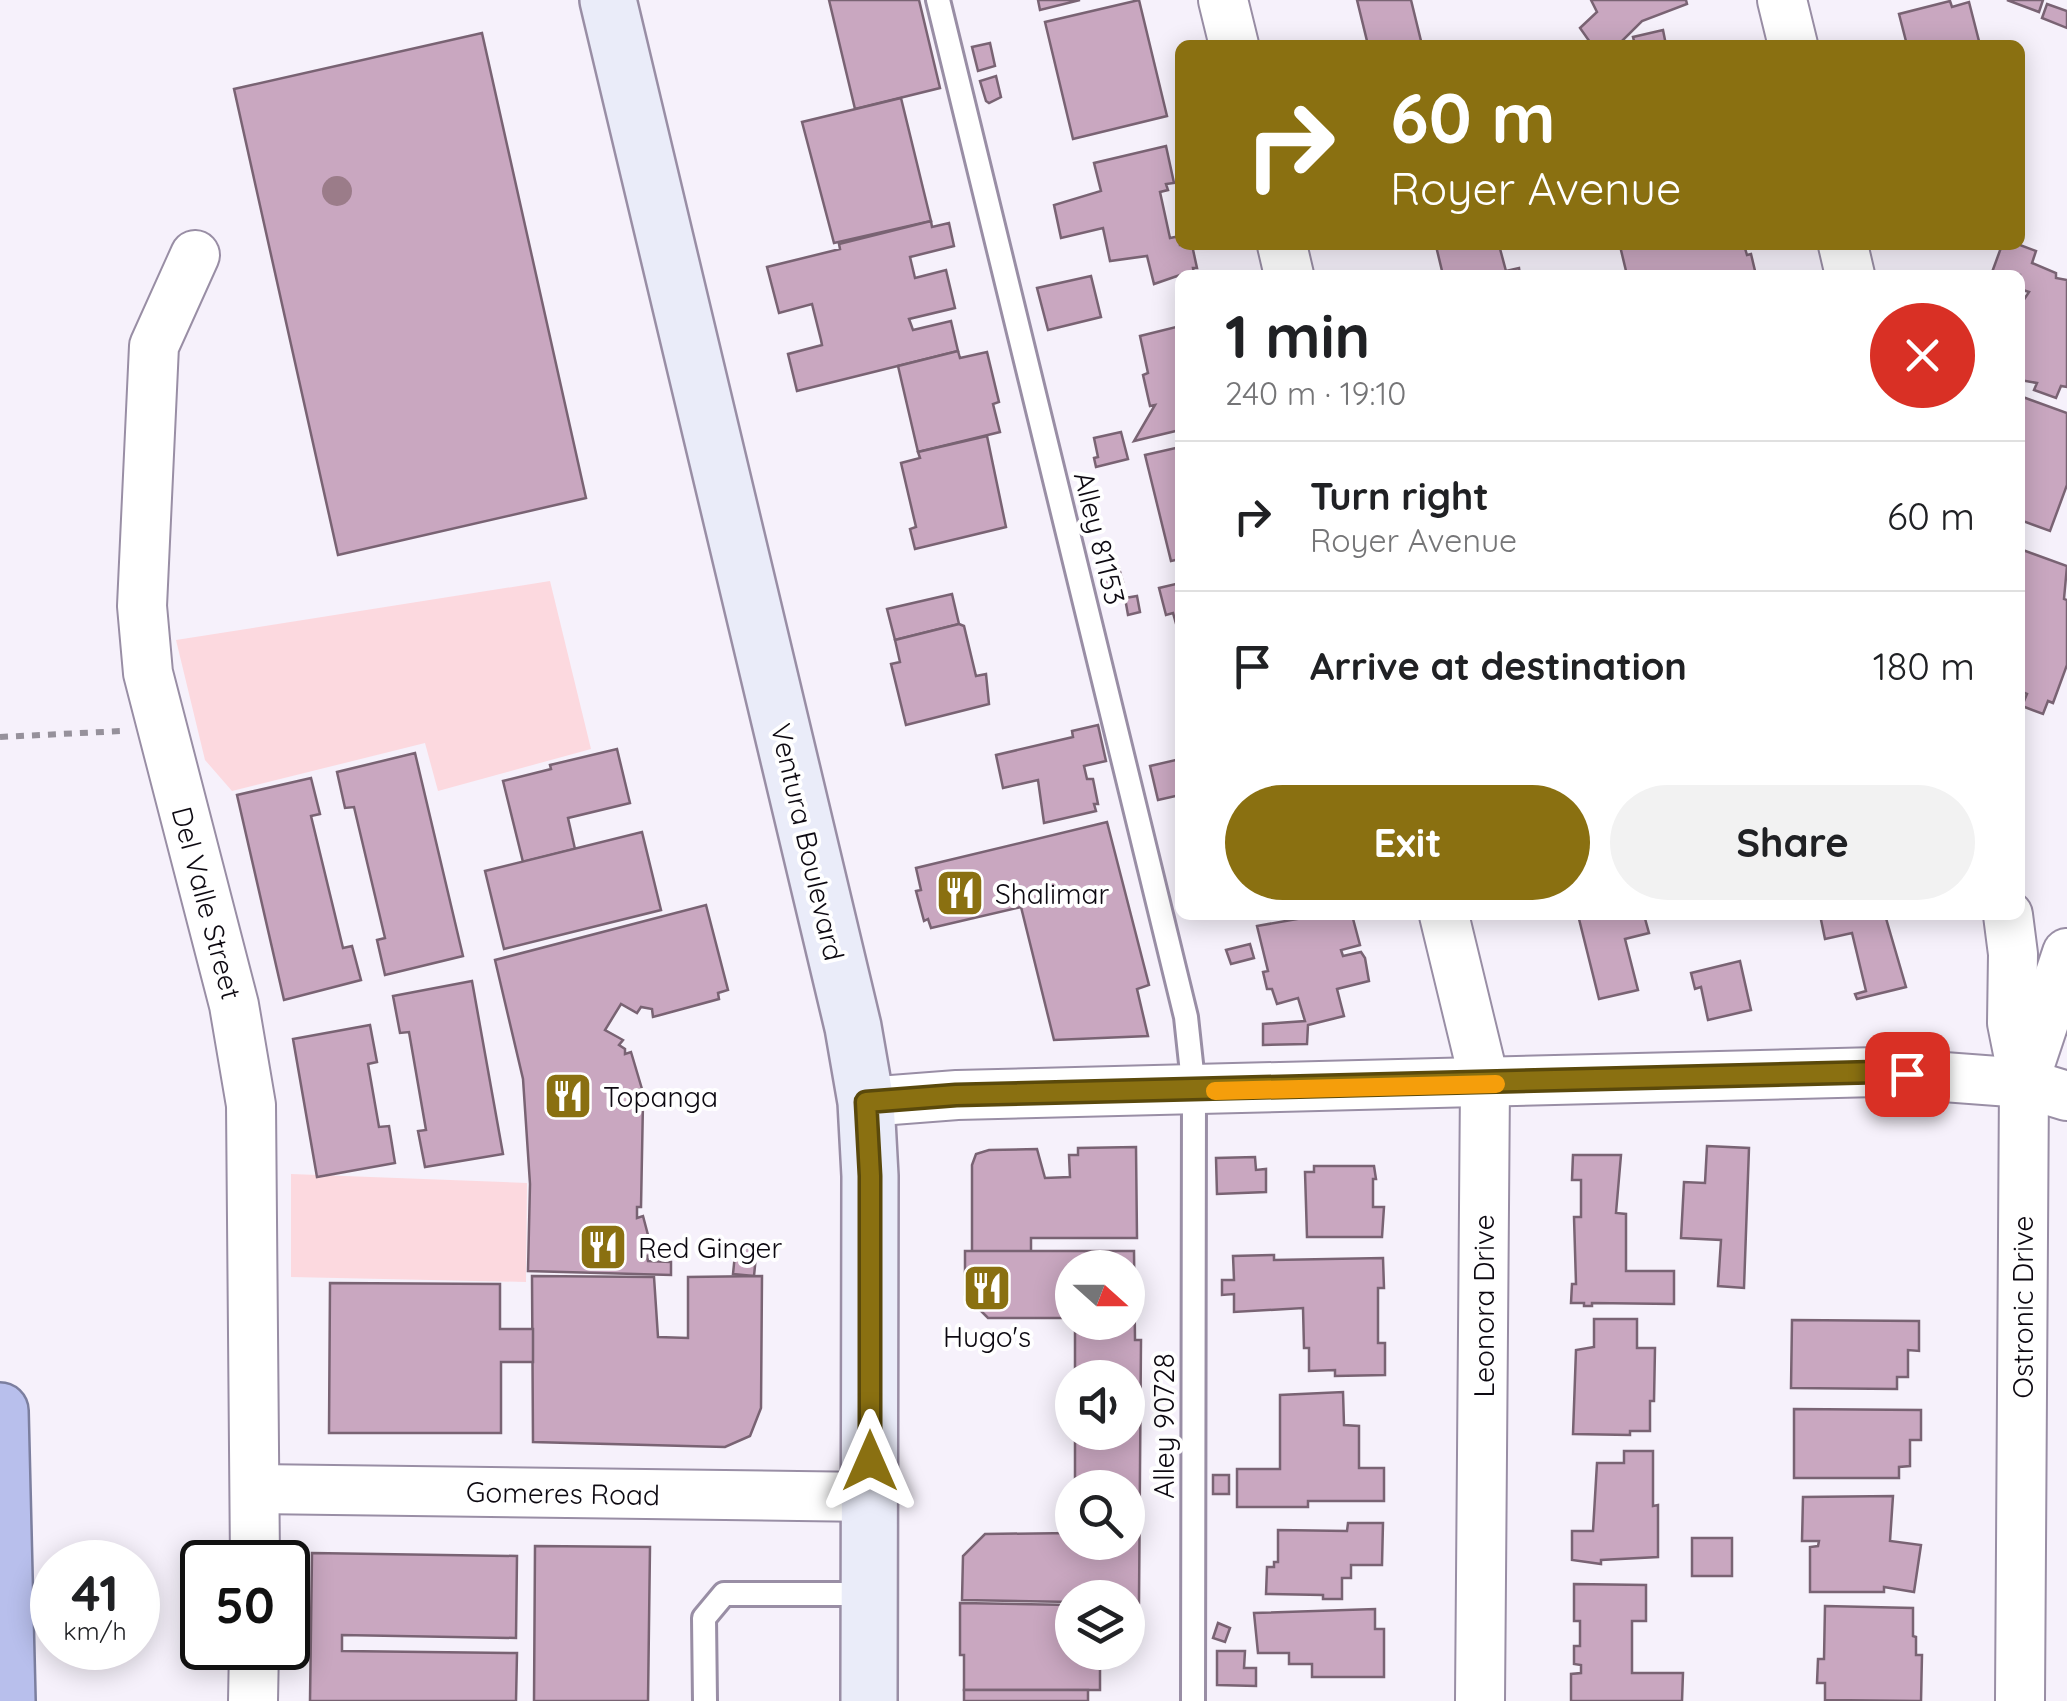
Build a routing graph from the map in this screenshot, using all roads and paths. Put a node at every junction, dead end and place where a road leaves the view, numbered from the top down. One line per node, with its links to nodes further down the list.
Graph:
1 (608, 0): 16 (main road, Ventura Boulevard)
2 (938, 0): 15 (lane, Alley 81153)
3 (1223, 0): 5 (street)
4 (1782, 0): 6 (street)
5 (1233, 40)
6 (1792, 40)
7 (195, 255): 18 (street, Del Valle Street)
8 (133, 730): 9 (path)
9 (0, 737)
10 (1445, 920): 13 (street, Leonora Drive)
11 (2009, 920): 14 (street, Ostronic Drive)
12 (2067, 953): 14 (street)
13 (1485, 1084): 14 (street); 15 (street); 28 (street, Leonora Drive)
14 (2045, 1089): 29 (street, Ostronic Drive)
15 (1194, 1092): 16 (street); 27 (lane, Alley 90728)
16 (866, 1102): 19 (main road, Ventura Boulevard)
17 (0, 1411): 23 (highway)
18 (256, 1489): 19 (street, Gomeres Road); 20 (street, Del Valle Street)
19 (870, 1497): 21 (main road, Ventura Boulevard)
20 (255, 1540)
21 (869, 1594): 25 (lane); 26 (main road, Ventura Boulevard)
22 (254, 1670): 24 (street)
23 (7, 1701)
24 (254, 1701)
25 (705, 1701)
26 (869, 1701)
27 (1193, 1701)
28 (1480, 1701)
29 (2020, 1701)

